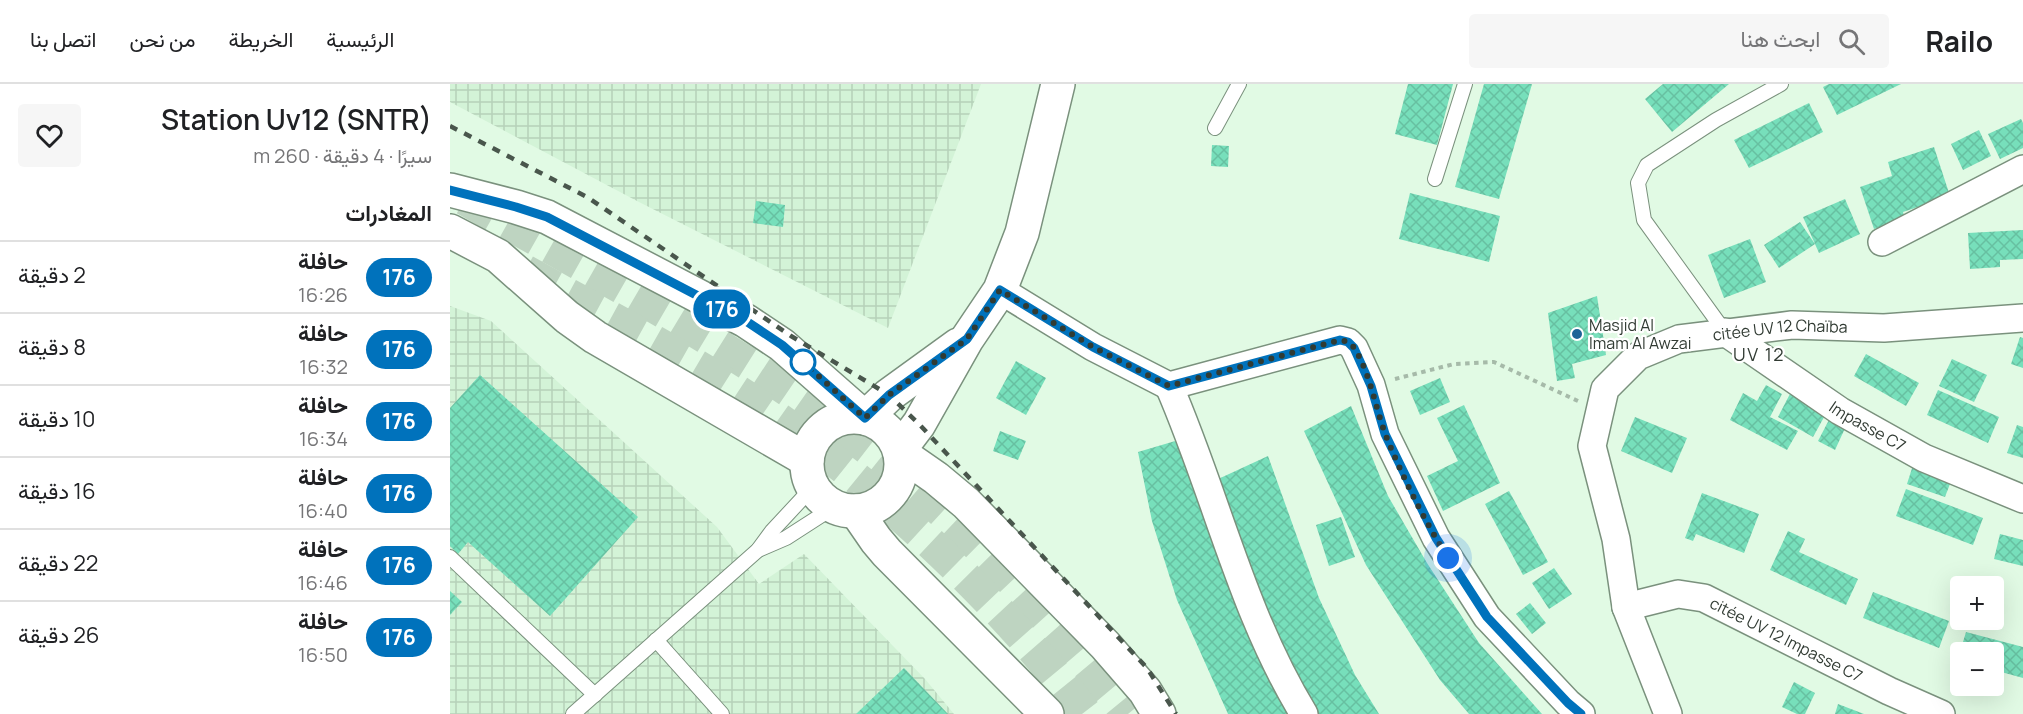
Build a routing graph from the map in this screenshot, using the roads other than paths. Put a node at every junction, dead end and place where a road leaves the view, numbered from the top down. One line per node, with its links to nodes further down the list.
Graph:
1 (1239, 84): 5 (lane)
2 (1466, 84): 7 (lane)
3 (1781, 84): 13 (lane)
4 (1060, 91): 11 (main road)
5 (1215, 128)
6 (2023, 169): 10 (street)
7 (1435, 179)
8 (451, 191): 16 (main road)
9 (450, 231): 18 (main road)
10 (1882, 242)
11 (1000, 290): 14 (main road); 15 (street)
12 (2023, 318): 13 (street, citée UV 12 Chaïba)
13 (1725, 332): 19 (street, Impasse C7); 22 (street, citée UV 12 Chaïba)
14 (967, 339): 16 (main road); 17 (main road)
15 (1169, 386): 29 (street); 30 (street)
16 (865, 418): 17 (main road); 18 (main road)
17 (900, 451): 18 (main road); 28 (main road)
18 (827, 491): 20 (lane); 20 (lane); 27 (main road)
19 (2023, 499)
20 (758, 549): 23 (lane)
21 (450, 557): 24 (lane)
22 (1626, 607): 31 (street, citée UV 12 Chaïba); 32 (street, citée UV 12 Impasse C7)
23 (656, 640): 24 (lane); 26 (lane)
24 (595, 695): 25 (lane)
25 (573, 714)
26 (722, 714)
27 (1047, 714)
28 (1160, 714)
29 (1304, 714)
30 (1581, 714)
31 (1668, 714)
32 (1941, 714)

